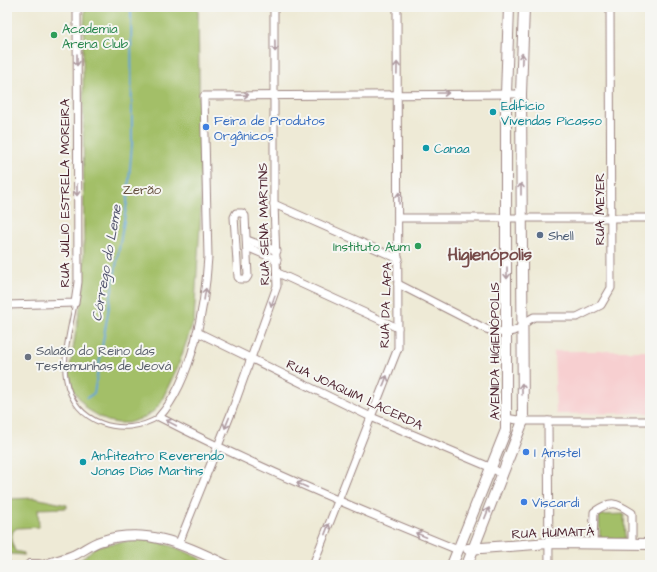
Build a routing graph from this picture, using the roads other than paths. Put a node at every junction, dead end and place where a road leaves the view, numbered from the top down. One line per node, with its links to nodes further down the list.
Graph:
1 (77, 7): 23 (street, RUA JÚLIO ESTRELA MOREIRA, one-way to 23)
2 (274, 7): 10 (street, RUA SENA MARTINS, one-way to 10)
3 (398, 7): 7 (street, RUA DA LAPA, one-way to 3)
4 (509, 7): 8 (main road, AVENIDA HIGIENÓPOLIS)
5 (524, 7): 9 (main road, AVENIDA HIGIENÓPOLIS, one-way to 5)
6 (610, 7): 16 (street, RUA MEYER)
7 (396, 93): 8 (street, one-way to 8); 10 (street); 12 (street, RUA DA LAPA, one-way to 7)
8 (506, 94): 9 (street); 13 (main road, AVENIDA HIGIENÓPOLIS)
9 (521, 94): 14 (main road, AVENIDA HIGIENÓPOLIS, one-way to 9)
10 (275, 95): 11 (street, RUA SENA MARTINS); 27 (street, one-way to 10)
11 (274, 204): 18 (street, RUA SENA MARTINS); 19 (street)
12 (399, 218): 13 (street); 19 (street, RUA DA LAPA)
13 (507, 218): 14 (street); 28 (main road, AVENIDA HIGIENÓPOLIS, one-way to 28)
14 (521, 218): 16 (street); 25 (main road, AVENIDA HIGIENÓPOLIS)
15 (650, 218): 16 (street)
16 (611, 219): 25 (street, RUA MEYER)
17 (247, 244): 17 (street); 18 (street); 20 (street)
18 (277, 251): 20 (street, RUA SENA MARTINS)
19 (399, 259): 22 (street, RUA DA LAPA)
20 (277, 260): 21 (street, RUA SENA MARTINS)
21 (278, 273): 26 (street); 29 (street, RUA SENA MARTINS, one-way to 29)
22 (398, 284): 26 (street, RUA DA LAPA); 28 (street)
23 (75, 303): 24 (street); 30 (lane, RUA JÚLIO ESTRELA MOREIRA)
24 (7, 305)
25 (521, 327): 28 (street, RUA MEYER); 33 (main road, AVENIDA HIGIENÓPOLIS, one-way to 25)
26 (398, 328): 31 (street, RUA DA LAPA, one-way to 26)
27 (197, 332): 29 (street, RUA JOAQUIM LACERDA); 30 (street)
28 (507, 334): 32 (main road, AVENIDA HIGIENÓPOLIS)
29 (252, 358): 31 (street, RUA JOAQUIM LACERDA); 36 (street, RUA SENA MARTINS, one-way to 36)
30 (159, 417): 36 (street, one-way to 30)
31 (371, 417): 37 (street, RUA JOAQUIM LACERDA); 39 (street, RUA DA LAPA)
32 (506, 418): 33 (street); 37 (main road, AVENIDA HIGIENÓPOLIS)
33 (523, 421): 34 (street); 38 (main road, AVENIDA HIGIENÓPOLIS)
34 (548, 421): 35 (street); 41 (street)
35 (650, 421)
36 (217, 447): 39 (street, one-way to 36); 40 (street, RUA SENA MARTINS)
37 (492, 468): 38 (street, RUA JOAQUIM LACERDA); 46 (main road, AVENIDA HIGIENÓPOLIS)
38 (503, 475): 45 (main road, AVENIDA HIGIENÓPOLIS, one-way to 38)
39 (338, 501): 46 (street, one-way to 39); 53 (street, RUA DA LAPA, one-way to 39)
40 (179, 543): 47 (street); 52 (street)
41 (550, 543): 42 (main road, RUA HUMAITÁ); 45 (main road, RUA HUMAITÁ); 56 (street)
42 (593, 544): 43 (main road, RUA HUMAITÁ); 43 (street)
43 (632, 544): 44 (main road, RUA HUMAITÁ)
44 (650, 544)
45 (473, 549): 46 (main road, RUA HUMAITÁ); 55 (main road, AVENIDA HIGIENÓPOLIS)
46 (458, 550): 54 (main road, AVENIDA HIGIENÓPOLIS)
47 (73, 556): 50 (street); 51 (street)
48 (30, 565): 49 (main road)
49 (39, 565)
50 (45, 565)
51 (67, 565)
52 (227, 565)
53 (313, 565)
54 (452, 565)
55 (467, 565)
56 (549, 565)

